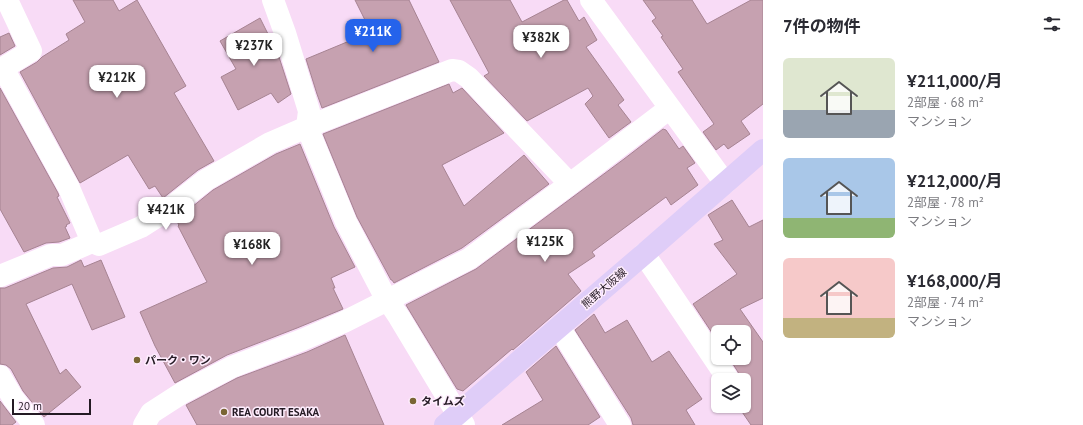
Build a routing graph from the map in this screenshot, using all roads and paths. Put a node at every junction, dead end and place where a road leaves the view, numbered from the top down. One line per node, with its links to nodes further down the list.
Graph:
1 (7, 0): 9 (street)
2 (273, 0): 5 (street)
3 (591, 0): 4 (street)
4 (670, 108): 7 (street); 8 (street)
5 (307, 127): 8 (street); 9 (street); 12 (street)
6 (763, 150): 7 (main road, 熊野大阪線)
7 (725, 183): 10 (main road, 熊野大阪線)
8 (570, 184): 12 (street)
9 (92, 242): 11 (street)
10 (644, 254): 13 (main road, 熊野大阪線); 14 (street)
11 (0, 276)
12 (388, 300): 16 (street); 18 (street)
13 (560, 327): 16 (main road, 熊野大阪線); 19 (street)
14 (724, 373)
15 (0, 376): 17 (street)
16 (456, 421)
17 (34, 425)
18 (144, 425)
19 (620, 425)

